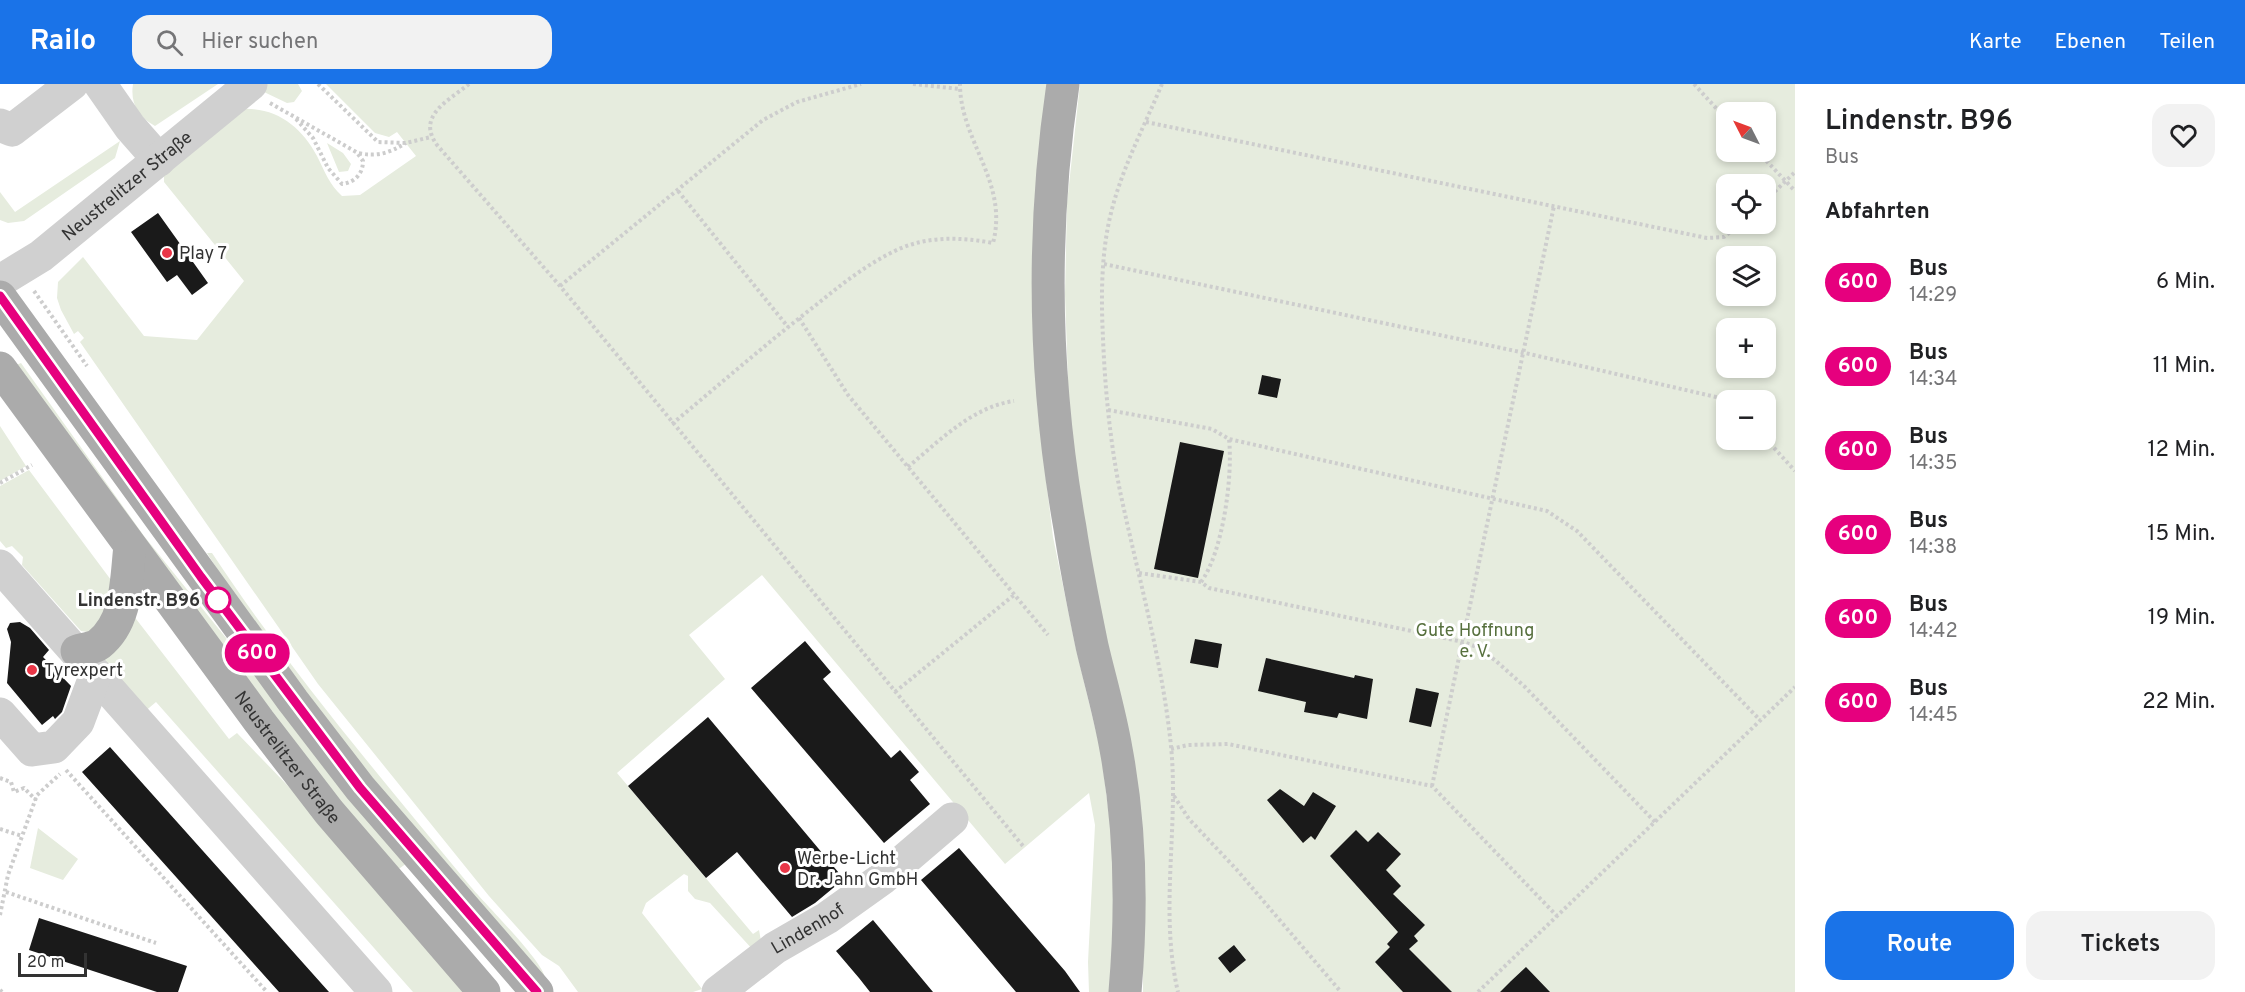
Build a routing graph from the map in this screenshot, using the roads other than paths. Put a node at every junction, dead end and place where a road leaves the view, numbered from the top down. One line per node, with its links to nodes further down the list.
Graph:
1 (72, 84): 5 (street)
2 (1063, 84): 19 (main road)
3 (112, 91): 6 (street)
4 (242, 92): 6 (street, Neustrelitzer Straße)
5 (0, 125)
6 (159, 160): 7 (street, Neustrelitzer Straße)
7 (0, 281)
8 (0, 297): 17 (main road)
9 (0, 368): 10 (main road, Neustrelitzer Straße)
10 (130, 546): 12 (main road); 16 (main road, Neustrelitzer Straße)
11 (0, 566): 12 (street)
12 (87, 662): 13 (street); 15 (street)
13 (0, 714)
14 (952, 819): 18 (street, Lindenhof)
15 (376, 992)
16 (484, 992)
17 (537, 992)
18 (718, 992)
19 (1125, 992)

